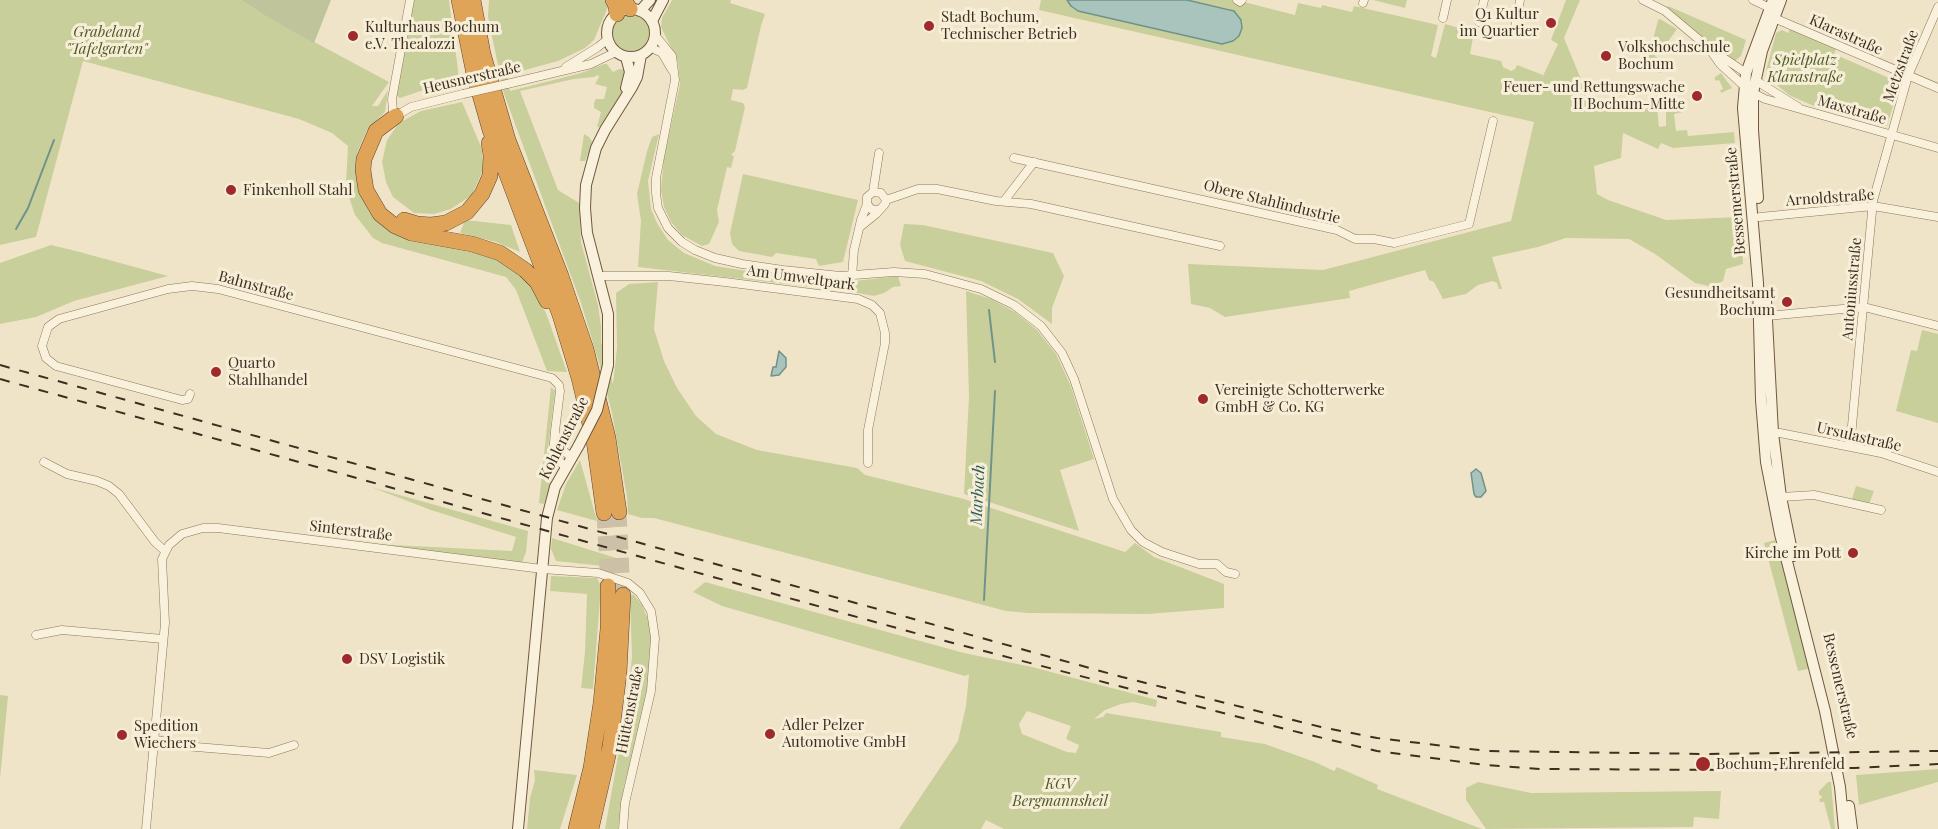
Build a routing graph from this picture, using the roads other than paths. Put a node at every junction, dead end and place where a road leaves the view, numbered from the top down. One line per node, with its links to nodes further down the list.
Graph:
1 (410, 0): 37 (street)
2 (459, 0): 34 (highway)
3 (473, 0): 25 (highway)
4 (482, 0): 25 (highway)
5 (650, 0): 14 (street)
6 (663, 0): 18 (street)
7 (1447, 0): 17 (street)
8 (1484, 0): 19 (street)
9 (1520, 0): 20 (street)
10 (1643, 0): 13 (street)
11 (1753, 0): 16 (street, Klarastraße)
12 (1781, 0): 16 (street, Bessemerstraße)
13 (1659, 3): 24 (street)
14 (625, 7): 18 (street); 22 (street)
15 (1938, 7): 30 (street, Metzstraße)
16 (1772, 9): 30 (street, Klarastraße); 31 (street, Bessemerstraße)
17 (1443, 18)
18 (652, 21): 21 (street)
19 (1479, 22)
20 (1515, 27)
21 (655, 35): 23 (street); 29 (street)
22 (608, 39): 26 (street, Kohlenstraße); 28 (street, Heusnerstraße)
23 (651, 47): 27 (street); 29 (street)
24 (1708, 48): 31 (street, Maxstraße); 33 (street)
25 (483, 54): 59 (highway)
26 (621, 54): 27 (street); 28 (street, Heusnerstraße); 35 (street, Kohlenstraße)
27 (641, 55): 35 (street, Kohlenstraße)
28 (557, 72): 34 (street, Heusnerstraße, bridge)
29 (675, 74): 55 (street)
30 (1908, 76): 32 (street, Klarastraße); 39 (street, Metzstraße)
31 (1750, 77): 33 (street, Bessemerstraße); 36 (street, Maxstraße)
32 (1938, 88)
33 (1749, 89): 36 (street, Maxstraße); 50 (street, Bessemerstraße); 57 (street, Bessemerstraße)
34 (470, 90): 37 (street, Heusnerstraße); 37 (highway); 59 (highway)
35 (620, 105): 54 (street, Kohlenstraße)
36 (1804, 111): 39 (street, Maxstraße)
37 (396, 116): 59 (highway)
38 (1493, 121): 43 (street, Obere Stahlindustrie)
39 (1892, 135): 40 (street, Maxstraße); 48 (street, Antoniusstraße)
40 (1938, 148)
41 (879, 153): 44 (street)
42 (1014, 158): 43 (street, Obere Stahlindustrie)
43 (1034, 162): 46 (street)
44 (873, 192): 45 (street); 47 (street)
45 (886, 200): 46 (street); 49 (street)
46 (1004, 201): 53 (street)
47 (867, 204): 49 (street); 52 (street)
48 (1873, 206): 50 (street, Arnoldstraße); 51 (street, Arnoldstraße); 56 (street, Antoniusstraße)
49 (879, 210): 52 (street)
50 (1760, 217): 57 (street, Bessemerstraße)
51 (1938, 217)
52 (860, 227): 55 (street)
53 (1220, 246)
54 (598, 276): 64 (street, Kohlenstraße, bridge); 65 (street, Am Umweltpark)
55 (852, 276): 72 (street)
56 (1864, 307): 57 (street); 58 (street); 62 (street, Antoniusstraße)
57 (1763, 315): 61 (street, Bessemerstraße)
58 (1938, 326)
59 (567, 337)
60 (190, 394): 64 (street, Bahnstraße)
61 (1768, 434): 62 (street, Ursulastraße); 67 (street, Bessemerstraße); 69 (street, Bessemerstraße)
62 (1850, 447): 66 (street, Ursulastraße)
63 (44, 462): 70 (street)
64 (568, 462): 71 (street, Kohlenstraße)
65 (868, 463)
66 (1938, 472)
67 (1781, 497): 68 (street); 69 (street, Bessemerstraße)
68 (1881, 510)
69 (1784, 533): 75 (street, Bessemerstraße)
70 (165, 551): 71 (street, Sinterstraße); 77 (street)
71 (542, 569): 83 (street, Kohlenstraße); 88 (street, Hüttenstraße)
72 (1235, 574)
73 (608, 586): 81 (highway)
74 (623, 595): 80 (highway)
75 (1807, 623): 89 (street, Bessemerstraße); 90 (street, Bessemerstraße)
76 (36, 636): 77 (street)
77 (163, 639): 78 (street)
78 (154, 740): 79 (street); 82 (street)
79 (294, 745)
80 (610, 747): 86 (highway); 87 (highway)
81 (591, 768): 84 (highway); 85 (highway)
82 (146, 829)
83 (518, 829)
84 (566, 829)
85 (576, 829)
86 (591, 829)
87 (600, 829)
88 (622, 829)
89 (1844, 829)
90 (1852, 829)

